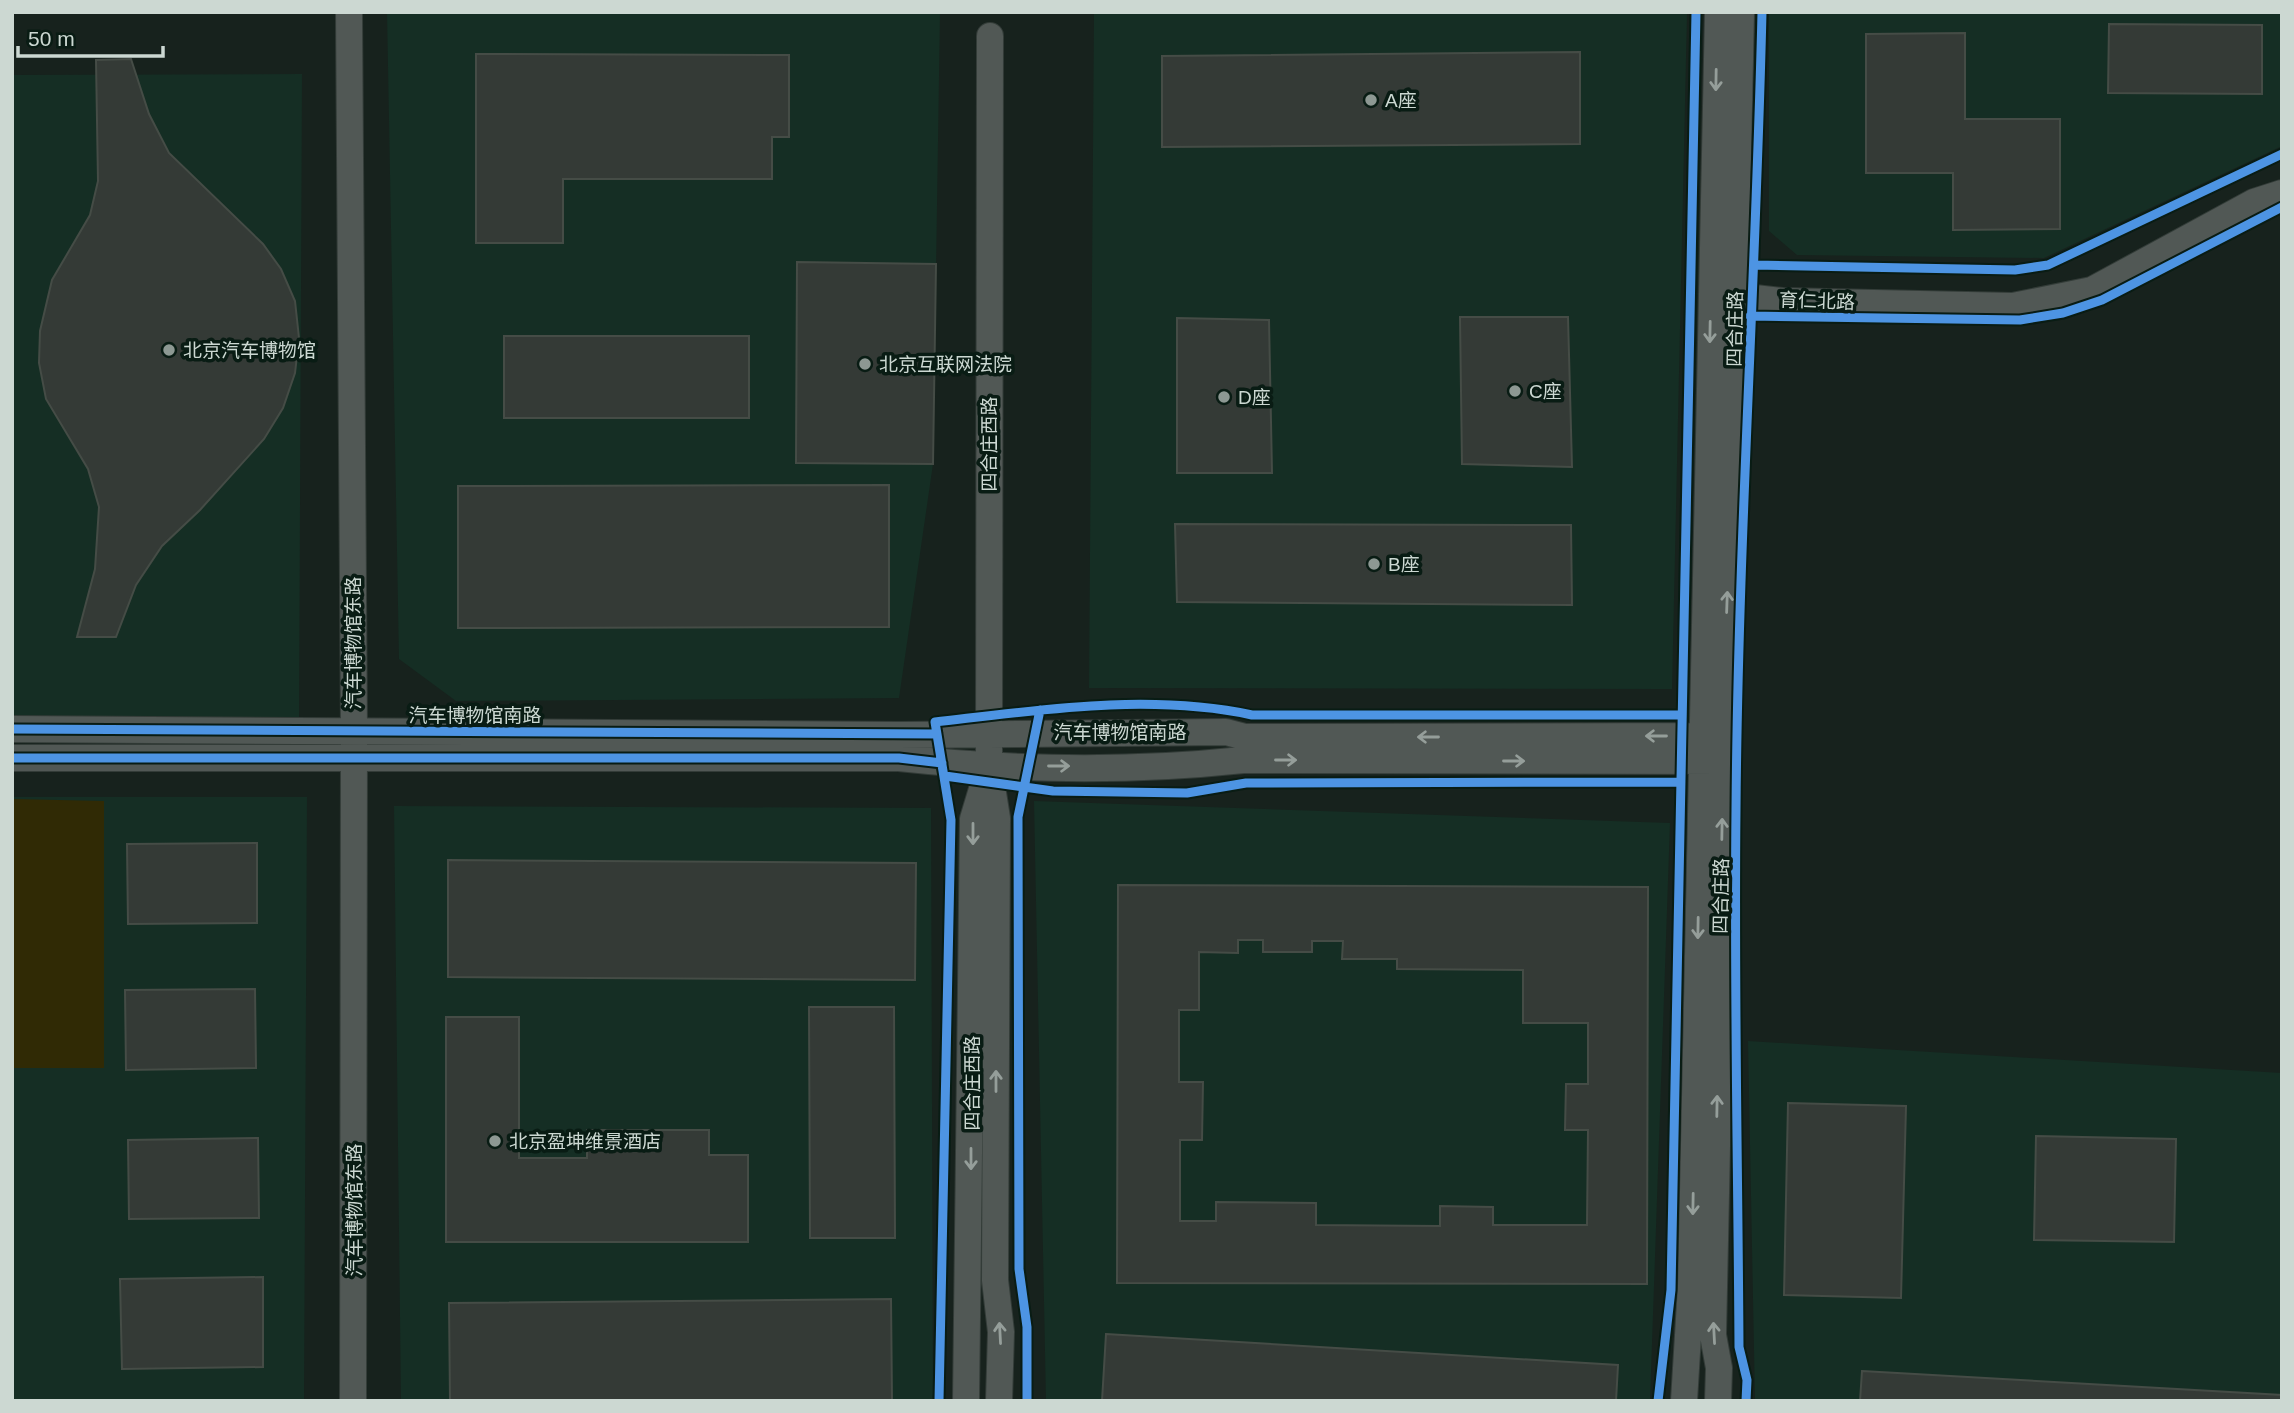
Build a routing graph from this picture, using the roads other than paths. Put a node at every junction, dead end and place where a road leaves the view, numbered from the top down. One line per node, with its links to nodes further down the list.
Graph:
1 (349, 12): 9 (street, 汽车博物馆东路)
2 (1718, 12): 7 (street, 四合庄路, one-way to 7)
3 (1741, 12): 7 (street, 四合庄路)
4 (990, 36): 10 (street, 四合庄西路)
5 (2282, 182): 7 (street, 育仁北路)
6 (2282, 193): 7 (street, 育仁北路)
7 (1728, 293): 11 (street, 四合庄路)
8 (12, 729): 9 (street, 汽车博物馆南路)
9 (354, 732): 10 (street, 汽车博物馆南路); 13 (street, 汽车博物馆东路)
10 (989, 734): 11 (street, 汽车博物馆南路, one-way to 10); 14 (street, 四合庄西路)
11 (1712, 749): 14 (street, 汽车博物馆南路, one-way to 11); 18 (street, 四合庄路, one-way to 18); 19 (street, 四合庄路, one-way to 11)
12 (12, 758): 13 (street, 汽车博物馆南路)
13 (354, 760): 14 (street, 汽车博物馆南路); 15 (street, 汽车博物馆东路)
14 (989, 768): 16 (street, 四合庄西路, one-way to 16); 17 (street, 四合庄西路, one-way to 14)
15 (354, 1401)
16 (967, 1401)
17 (999, 1401)
18 (1684, 1401)
19 (1718, 1401)

